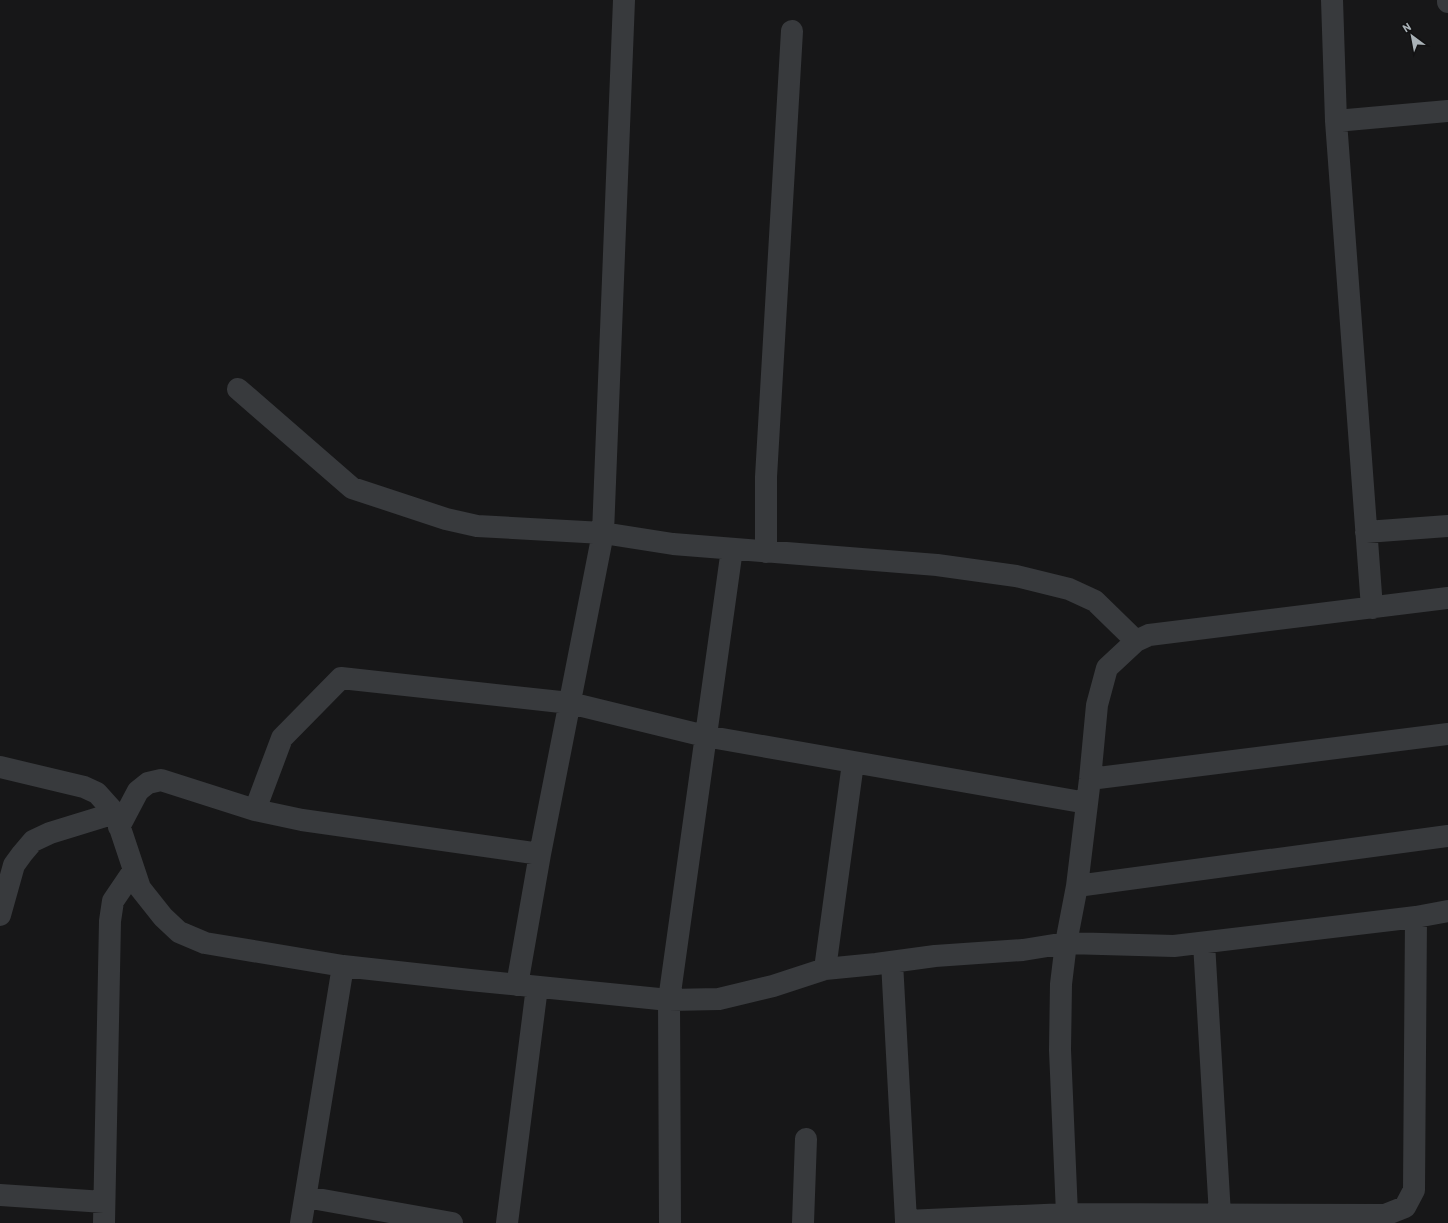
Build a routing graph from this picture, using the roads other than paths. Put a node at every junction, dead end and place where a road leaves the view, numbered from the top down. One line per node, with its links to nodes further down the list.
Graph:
1 (624, 0): 9 (street)
2 (1332, 0): 5 (street)
3 (792, 31): 11 (street)
4 (1448, 110): 5 (street)
5 (1336, 121): 8 (street)
6 (238, 389): 9 (street)
7 (1448, 526): 8 (street)
8 (1366, 532): 13 (street)
9 (603, 534): 10 (street); 15 (street)
10 (732, 549): 11 (street); 17 (street)
11 (766, 552): 14 (street)
12 (1448, 598): 13 (street)
13 (1372, 608): 14 (street)
14 (1136, 641): 20 (street)
15 (570, 703): 17 (street); 22 (street); 25 (street)
16 (1448, 734): 20 (street)
17 (705, 736): 18 (street); 37 (street)
18 (853, 763): 21 (street); 35 (street)
19 (0, 766): 23 (street)
20 (1090, 779): 21 (street)
21 (1087, 803): 27 (street)
22 (255, 810): 23 (street); 25 (street)
23 (117, 820): 26 (street); 29 (street)
24 (1448, 836): 27 (street)
25 (540, 854): 36 (street)
26 (134, 870): 34 (street); 41 (street)
27 (1077, 886): 32 (street)
28 (1448, 911): 30 (street)
29 (0, 915)
30 (1416, 917): 31 (street); 42 (street)
31 (1204, 943): 32 (street); 42 (street)
32 (1066, 944): 33 (street); 43 (street)
33 (892, 962): 35 (street); 44 (street)
34 (343, 966): 36 (street); 40 (street)
35 (825, 969): 37 (street)
36 (527, 986): 37 (street); 48 (street)
37 (669, 1000): 49 (street)
38 (806, 1139): 50 (street)
39 (0, 1195): 41 (street)
40 (306, 1197): 46 (street); 47 (street)
41 (104, 1202): 45 (street)
42 (1220, 1215): 43 (street)
43 (1071, 1219): 44 (street)
44 (906, 1222)
45 (104, 1223)
46 (301, 1223)
47 (452, 1223)
48 (506, 1223)
49 (670, 1223)
50 (803, 1223)

